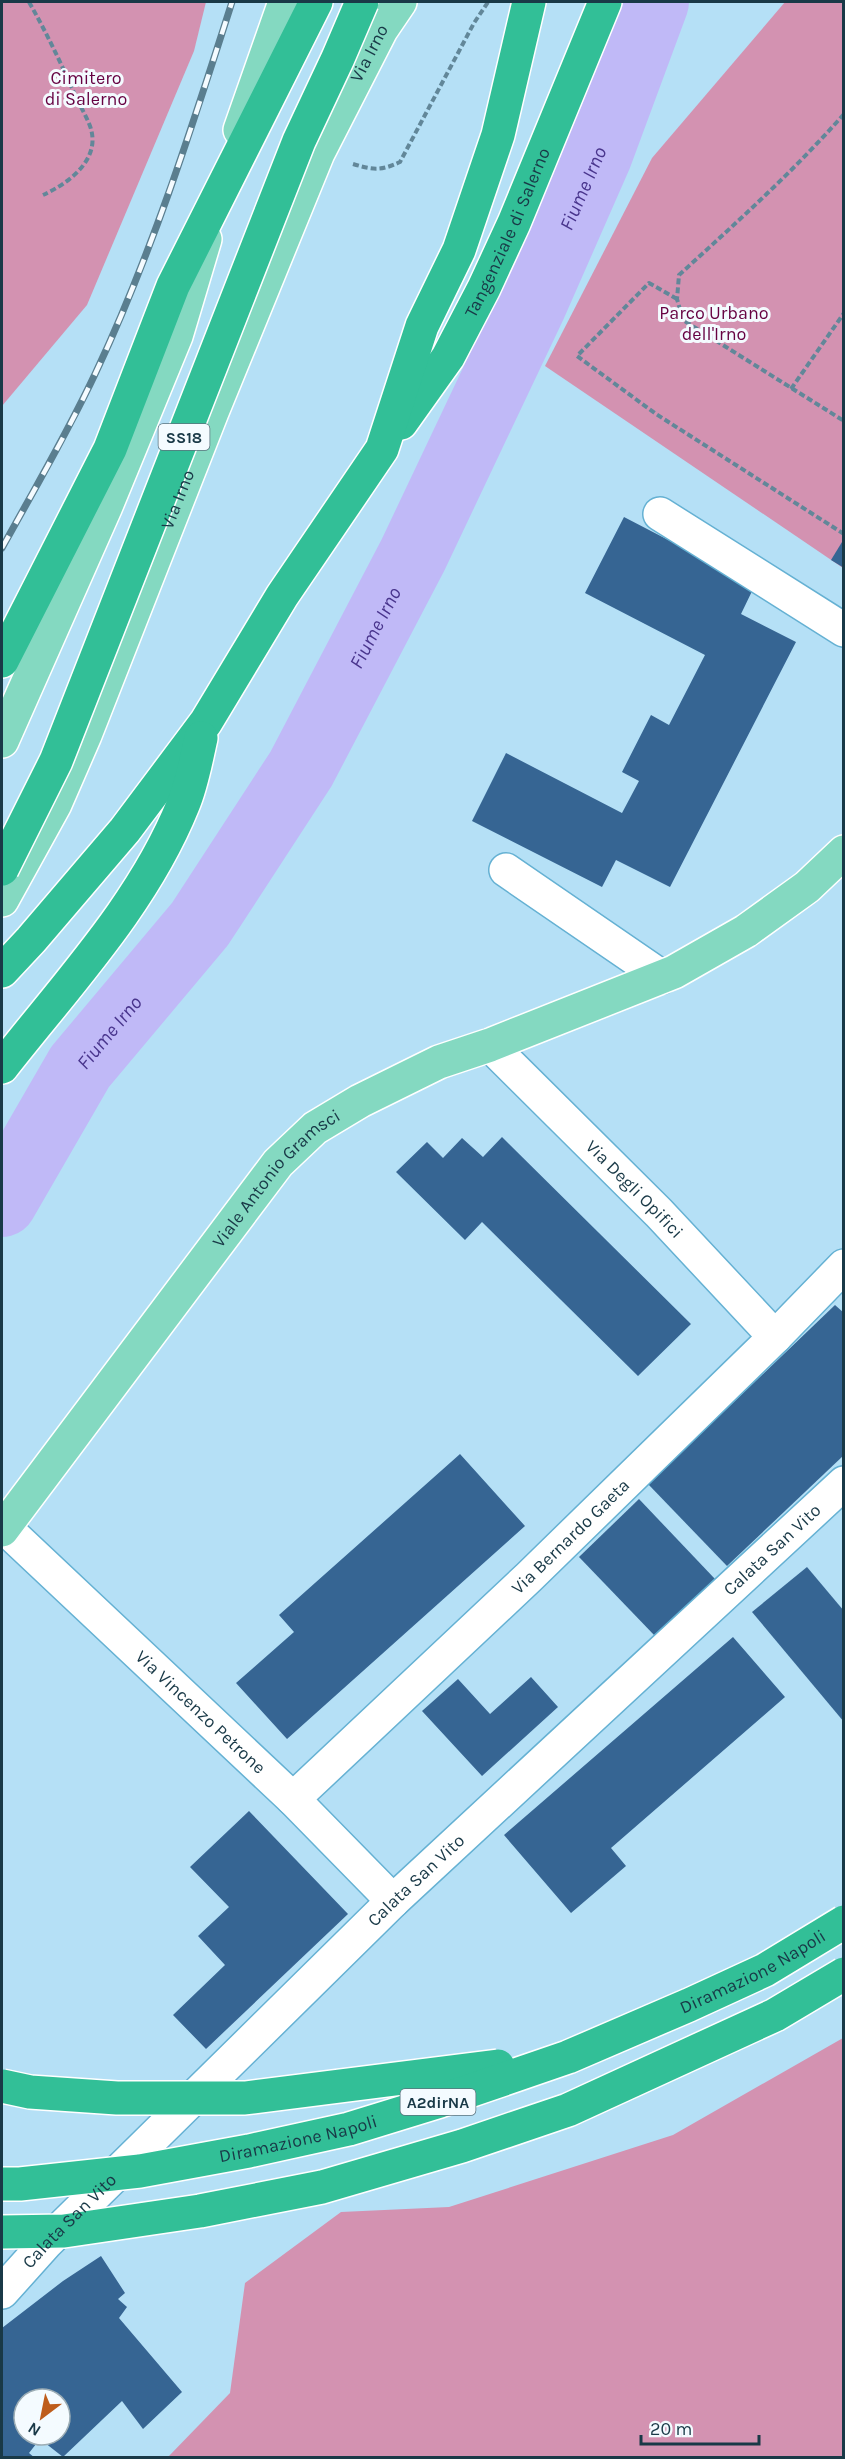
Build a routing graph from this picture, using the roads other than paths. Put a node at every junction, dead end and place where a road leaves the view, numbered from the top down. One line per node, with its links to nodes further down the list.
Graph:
1 (285, 2): 7 (main road)
2 (316, 2): 7 (highway)
3 (362, 2): 15 (highway, SS18, bridge)
4 (400, 2): 17 (main road, Via Irno)
5 (529, 2): 8 (highway)
6 (605, 2): 8 (highway, Tangenziale di Salerno)
7 (212, 210): 11 (highway); 13 (main road)
8 (382, 449): 12 (highway)
9 (660, 514): 10 (street)
10 (843, 630)
11 (2, 661)
12 (213, 712): 18 (highway); 21 (highway)
13 (2, 741)
14 (843, 852): 19 (main road, Viale Antonio Gramsci)
15 (2, 870)
16 (506, 870): 19 (street)
17 (2, 900)
18 (2, 971)
19 (662, 976): 20 (main road, Viale Antonio Gramsci)
20 (490, 1045): 23 (street, Via Degli Opifici); 25 (main road, Viale Antonio Gramsci)
21 (2, 1067)
22 (843, 1266): 23 (street, Via Bernardo Gaeta)
23 (775, 1337): 26 (street, Via Bernardo Gaeta)
24 (843, 1484): 27 (street, Calata San Vito)
25 (2, 1530): 26 (street, Via Vincenzo Petrone)
26 (293, 1799): 27 (street, Via Vincenzo Petrone)
27 (393, 1901): 34 (street, Calata San Vito)
28 (843, 1922): 30 (highway, Diramazione Napoli / A2dirNA, bridge)
29 (843, 1974): 33 (highway, A2dirNA, bridge)
30 (568, 2057): 31 (highway, bridge); 32 (highway, Diramazione Napoli / A2dirNA, bridge)
31 (2, 2086)
32 (2, 2184)
33 (2, 2232)
34 (2, 2292)

